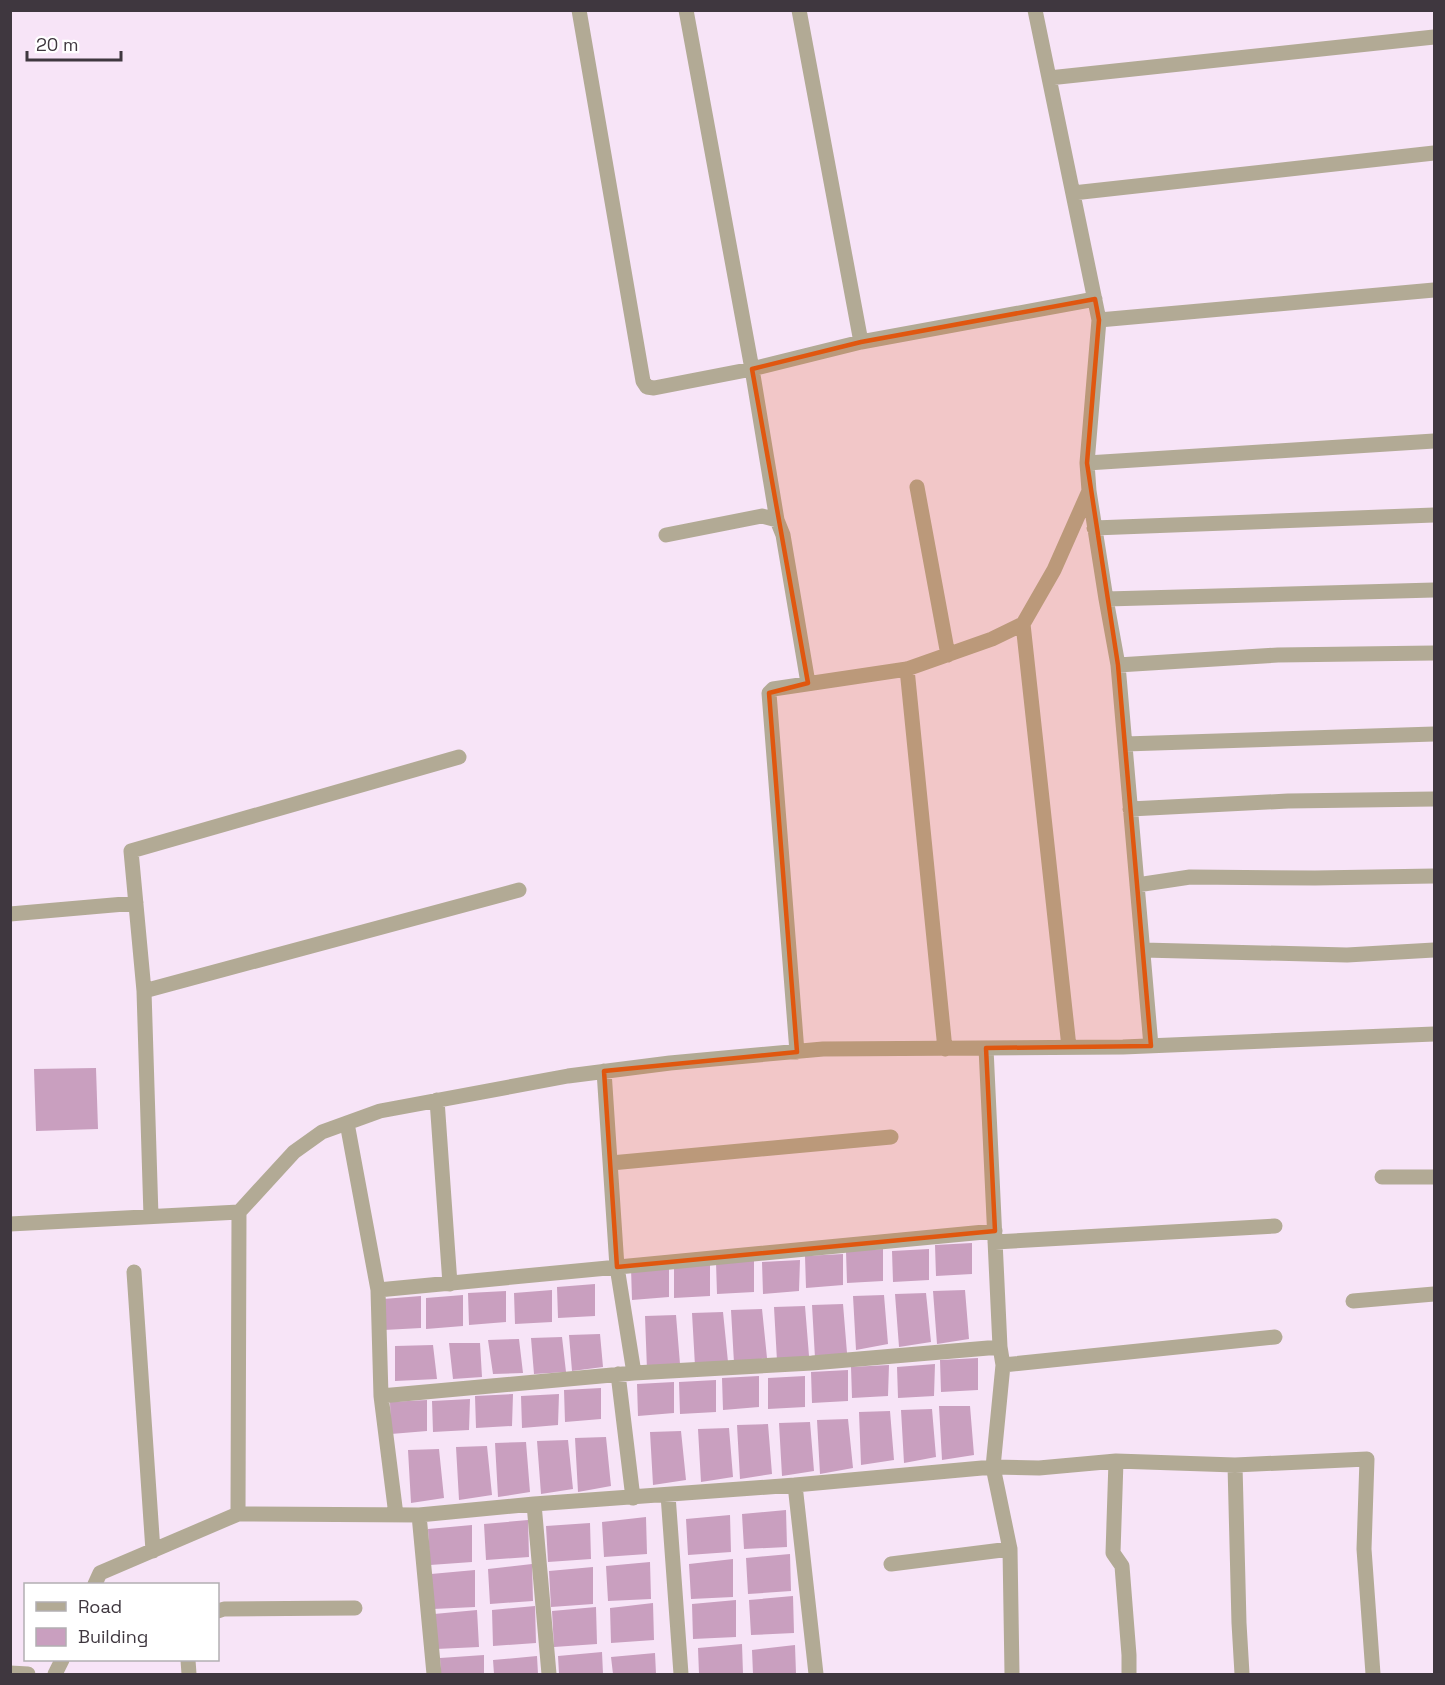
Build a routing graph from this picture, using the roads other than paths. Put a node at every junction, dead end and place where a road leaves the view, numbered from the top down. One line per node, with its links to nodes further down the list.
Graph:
1 (579, 10): 13 (street)
2 (686, 10): 13 (street)
3 (799, 10): 12 (street)
4 (1035, 10): 6 (street)
5 (1434, 38): 6 (street)
6 (1049, 78): 8 (street)
7 (1434, 153): 8 (street)
8 (1073, 193): 10 (street)
9 (1434, 290): 11 (street)
10 (1095, 299): 11 (street); 12 (street)
11 (1099, 320): 15 (street)
12 (861, 342): 13 (street)
13 (752, 369): 19 (street)
14 (1434, 441): 15 (street)
15 (1087, 463): 17 (street)
16 (917, 487): 26 (street)
17 (1089, 491): 20 (street); 24 (street)
18 (1434, 515): 20 (street)
19 (777, 520): 21 (street); 29 (street)
20 (1094, 528): 23 (street)
21 (666, 535)
22 (1434, 590): 23 (street)
23 (1106, 599): 27 (street)
24 (1023, 624): 26 (street); 45 (street)
25 (1434, 653): 27 (street)
26 (948, 655): 28 (street)
27 (1118, 665): 31 (street)
28 (907, 669): 29 (street); 46 (street)
29 (808, 683): 48 (street)
30 (1434, 734): 31 (street)
31 (1125, 744): 34 (street)
32 (459, 757): 38 (street)
33 (1434, 799): 34 (street)
34 (1131, 809): 36 (street)
35 (1434, 876): 36 (street)
36 (1137, 885): 40 (street)
37 (519, 890): 42 (street)
38 (136, 903): 39 (street); 42 (street)
39 (10, 914)
40 (1143, 950): 41 (street); 44 (street)
41 (1434, 950)
42 (144, 991): 57 (street)
43 (1434, 1034): 44 (street)
44 (1151, 1046): 45 (street)
45 (1069, 1047): 47 (street)
46 (945, 1048): 47 (street); 48 (street)
47 (986, 1048): 60 (street)
48 (796, 1052): 49 (street)
49 (604, 1071): 50 (street); 53 (street)
50 (437, 1100): 51 (street); 63 (street)
51 (347, 1123): 56 (street); 64 (street)
52 (891, 1137): 53 (street)
53 (611, 1163): 61 (street)
54 (1382, 1177): 55 (street)
55 (1434, 1177)
56 (239, 1212): 57 (street); 80 (street)
57 (151, 1216): 58 (street)
58 (10, 1224)
59 (1275, 1226): 60 (street)
60 (995, 1237): 61 (street); 68 (street)
61 (617, 1267): 63 (street); 70 (street)
62 (134, 1272): 84 (street)
63 (450, 1284): 64 (street)
64 (378, 1290): 72 (street)
65 (1434, 1294): 66 (street)
66 (1353, 1300)
67 (1275, 1337): 69 (street)
68 (1000, 1347): 69 (street); 70 (street)
69 (1003, 1365): 75 (street)
70 (634, 1372): 71 (street)
71 (618, 1374): 72 (street); 78 (street)
72 (381, 1396): 81 (street)
73 (1116, 1461): 74 (street); 75 (street); 96 (street)
74 (1235, 1465): 97 (street); 98 (street)
75 (993, 1467): 76 (street); 83 (street)
76 (795, 1485): 77 (street); 94 (street)
77 (668, 1495): 78 (street); 93 (street)
78 (633, 1498): 79 (street)
79 (534, 1504): 82 (street); 92 (street)
80 (238, 1514): 81 (street); 84 (street)
81 (396, 1515): 82 (street)
82 (419, 1515): 91 (street)
83 (1010, 1549): 85 (street); 95 (street)
84 (153, 1551): 86 (street)
85 (891, 1564)
86 (95, 1583)
87 (355, 1608): 88 (street)
88 (219, 1611)
89 (10, 1673): 90 (street)
90 (28, 1674)
91 (434, 1674)
92 (549, 1674)
93 (681, 1674)
94 (816, 1674)
95 (1012, 1674)
96 (1129, 1674)
97 (1242, 1674)
98 (1373, 1674)

